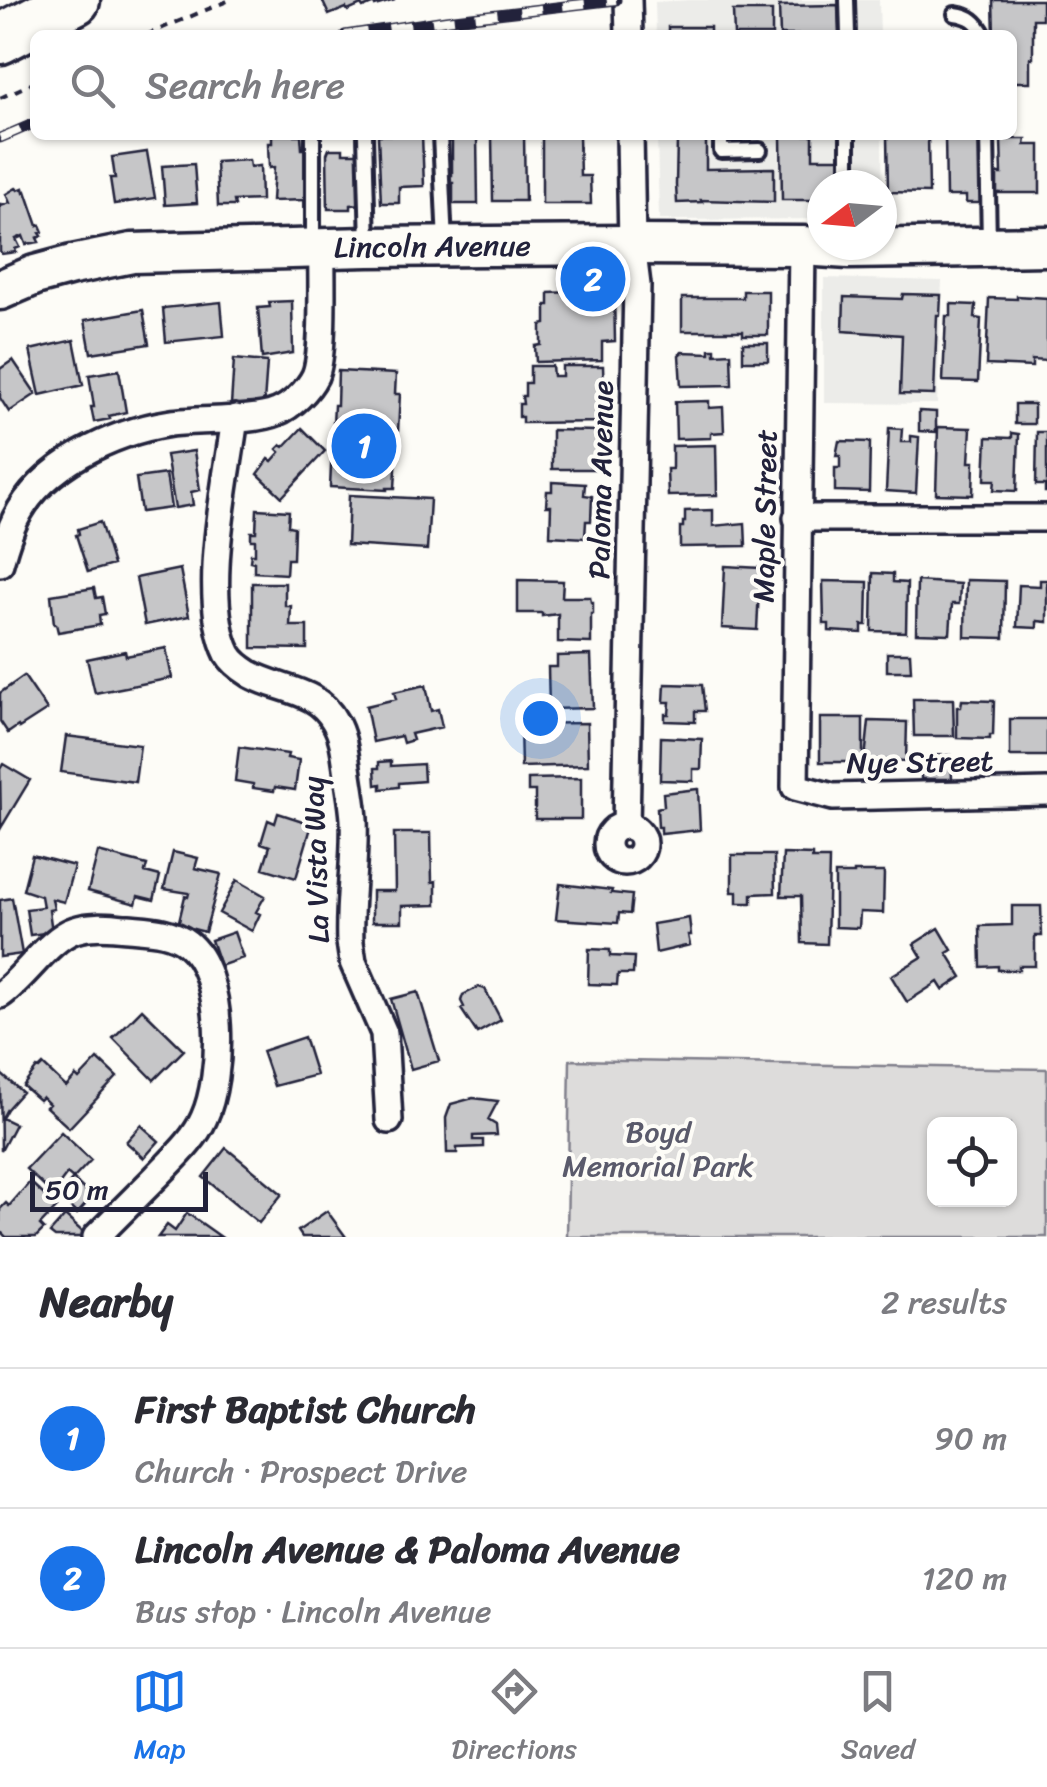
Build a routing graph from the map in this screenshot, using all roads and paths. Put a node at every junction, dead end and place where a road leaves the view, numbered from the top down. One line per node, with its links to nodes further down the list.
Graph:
1 (74, 0): 10 (highway)
2 (230, 0): 6 (path)
3 (628, 0): 7 (street)
4 (848, 0): 8 (lane)
5 (955, 14): 9 (lane)
6 (158, 30)
7 (628, 30)
8 (848, 30)
9 (981, 30)
10 (0, 39)
11 (30, 84): 12 (path)
12 (0, 98)
13 (313, 140): 28 (lane)
14 (365, 140): 23 (lane)
15 (440, 140): 24 (lane)
16 (630, 140): 22 (street, Paloma Avenue)
17 (721, 140): 20 (lane)
18 (848, 140): 21 (lane)
19 (987, 140): 30 (lane)
20 (760, 150)
21 (848, 170)
22 (632, 245): 24 (main road, Lincoln Avenue); 25 (main road, Lincoln Avenue); 38 (street, Paloma Avenue)
23 (368, 246): 24 (main road, Lincoln Avenue); 28 (main road, Lincoln Avenue)
24 (446, 246)
25 (802, 246): 26 (main road, Lincoln Avenue); 33 (street, Maple Street)
26 (807, 246)
27 (1047, 246): 30 (main road, Lincoln Avenue)
28 (317, 247): 31 (main road, Lincoln Avenue); 32 (street)
29 (897, 247): 30 (main road, Lincoln Avenue)
30 (989, 247)
31 (0, 290)
32 (235, 418): 35 (street); 40 (street, La Vista Way)
33 (798, 518): 34 (street); 36 (street, Maple Street)
34 (1047, 518)
35 (0, 564)
36 (795, 787): 37 (street, Nye Street)
37 (1047, 792)
38 (626, 826)
39 (0, 995): 41 (street)
40 (389, 1120)
41 (96, 1237)

